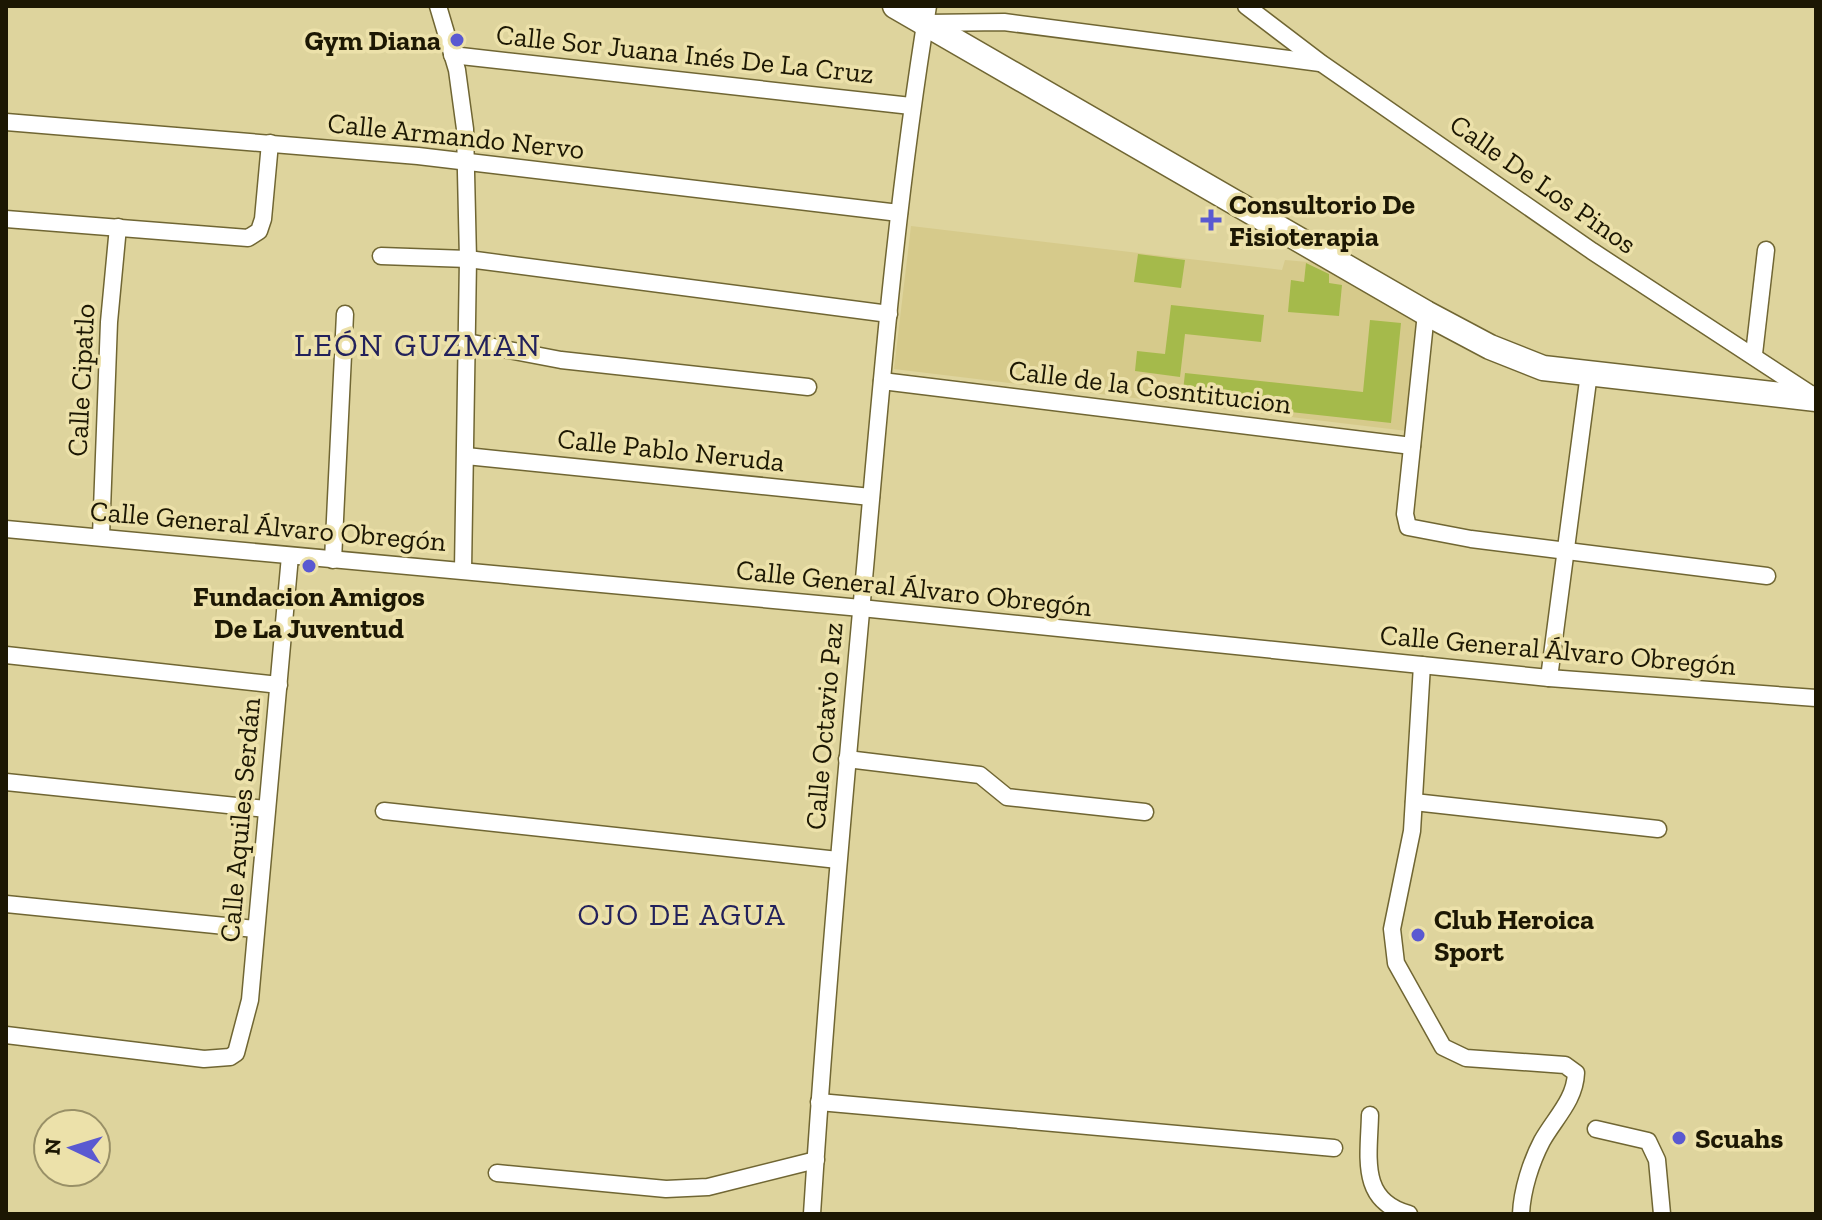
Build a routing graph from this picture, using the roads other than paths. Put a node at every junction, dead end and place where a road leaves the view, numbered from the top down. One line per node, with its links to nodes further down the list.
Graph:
1 (438, 6): 5 (street)
2 (895, 6): 4 (street)
3 (1246, 6): 6 (street, Calle De Los Pinos)
4 (926, 14): 6 (street); 7 (street, Calle Octavio Paz); 17 (street)
5 (452, 55): 7 (street, Calle Sor Juana Inés De La Cruz); 10 (street)
6 (1321, 63): 21 (street, Calle De Los Pinos)
7 (911, 106): 11 (street, Calle Octavio Paz)
8 (6, 122): 9 (street, Calle Armando Nervo)
9 (270, 143): 10 (street, Calle Armando Nervo); 13 (street)
10 (464, 162): 11 (street, Calle Armando Nervo); 16 (street)
11 (899, 213): 19 (street, Calle Octavio Paz)
12 (6, 219): 13 (street)
13 (118, 227): 30 (street, Calle Cipatlo)
14 (1766, 250): 21 (street)
15 (381, 256): 16 (street)
16 (468, 259): 19 (street); 20 (street)
17 (1426, 313): 22 (street); 26 (street)
18 (345, 314): 33 (street)
19 (889, 314): 23 (street, Calle Octavio Paz)
20 (467, 342): 24 (street); 27 (street)
21 (1754, 354): 25 (street, Calle De Los Pinos)
22 (1589, 373): 25 (street); 31 (street)
23 (882, 381): 26 (street, Calle de la Cosntitucion); 28 (street, Calle Octavio Paz)
24 (808, 387)
25 (1816, 398)
26 (1412, 446): 31 (street)
27 (466, 456): 28 (street, Calle Pablo Neruda); 34 (street)
28 (871, 497): 36 (street, Calle Octavio Paz)
29 (6, 529): 30 (street, Calle General Álvaro Obregón)
30 (101, 536): 32 (street, Calle General Álvaro Obregón)
31 (1565, 551): 35 (street); 39 (street)
32 (290, 556): 33 (street, Calle General Álvaro Obregón); 40 (street, Calle Aquiles Serdán)
33 (333, 560): 34 (street, Calle General Álvaro Obregón)
34 (463, 570): 36 (street, Calle General Álvaro Obregón)
35 (1767, 576)
36 (861, 608): 38 (street, Calle General Álvaro Obregón); 42 (street, Calle Octavio Paz)
37 (6, 655): 40 (street)
38 (1422, 665): 39 (street, Calle General Álvaro Obregón); 44 (street)
39 (1549, 678): 41 (street, Calle General Álvaro Obregón)
40 (279, 685): 45 (street, Calle Aquiles Serdán)
41 (1816, 698)
42 (847, 759): 47 (street); 49 (street, Calle Octavio Paz)
43 (6, 782): 45 (street)
44 (1414, 802): 48 (street); 61 (street)
45 (266, 809): 51 (street, Calle Aquiles Serdán)
46 (384, 811): 49 (street)
47 (1145, 812)
48 (1658, 829)
49 (838, 860): 53 (street, Calle Octavio Paz)
50 (6, 904): 51 (street)
51 (255, 929): 52 (street, Calle Aquiles Serdán)
52 (6, 1035)
53 (819, 1102): 56 (street); 57 (street, Calle Octavio Paz)
54 (1370, 1115): 60 (street)
55 (1596, 1129): 62 (street)
56 (1334, 1148)
57 (816, 1160): 58 (street); 59 (street, Calle Octavio Paz)
58 (497, 1173)
59 (812, 1214)
60 (1409, 1214)
61 (1521, 1214)
62 (1662, 1214)

